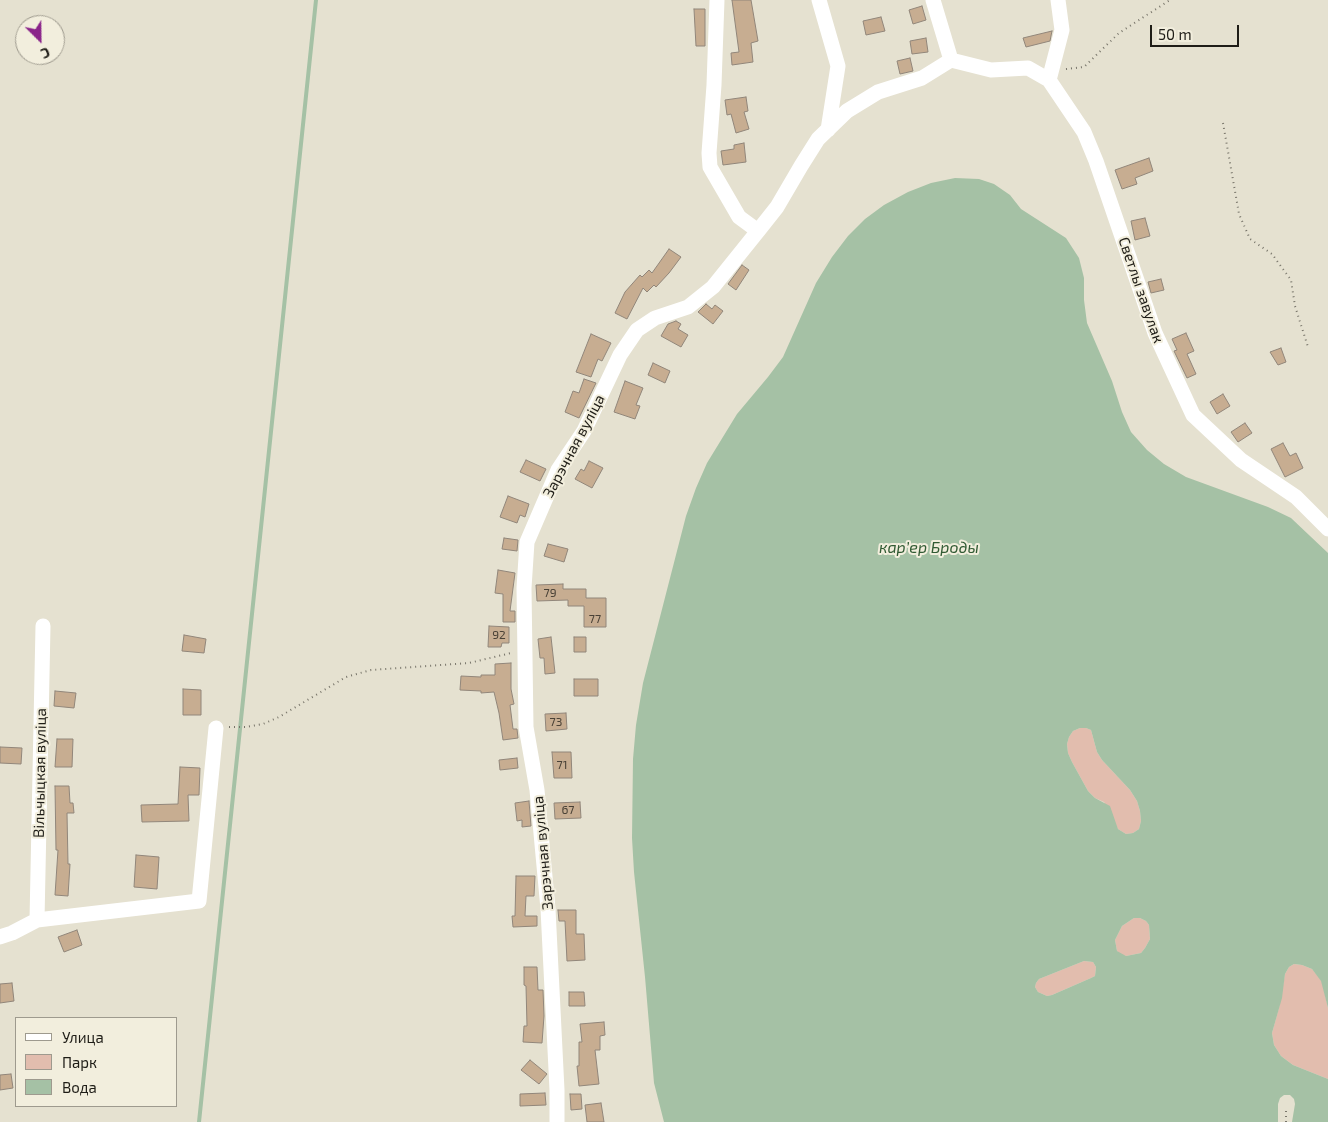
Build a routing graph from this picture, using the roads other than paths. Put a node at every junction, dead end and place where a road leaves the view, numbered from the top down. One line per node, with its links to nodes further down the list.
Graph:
1 (717, 0): 8 (street)
2 (819, 0): 7 (street)
3 (933, 0): 5 (street)
4 (1058, 0): 6 (street)
5 (951, 60): 6 (street); 7 (street, Зарэчная вуліца)
6 (1050, 76): 9 (street, Светлы завулак)
7 (828, 130): 8 (street, Зарэчная вуліца)
8 (758, 231): 14 (street, Зарэчная вуліца)
9 (1328, 529)
10 (43, 626): 12 (street, Вільчыцкая вуліца)
11 (216, 728): 12 (street)
12 (37, 920): 13 (street)
13 (0, 937)
14 (557, 1122)

